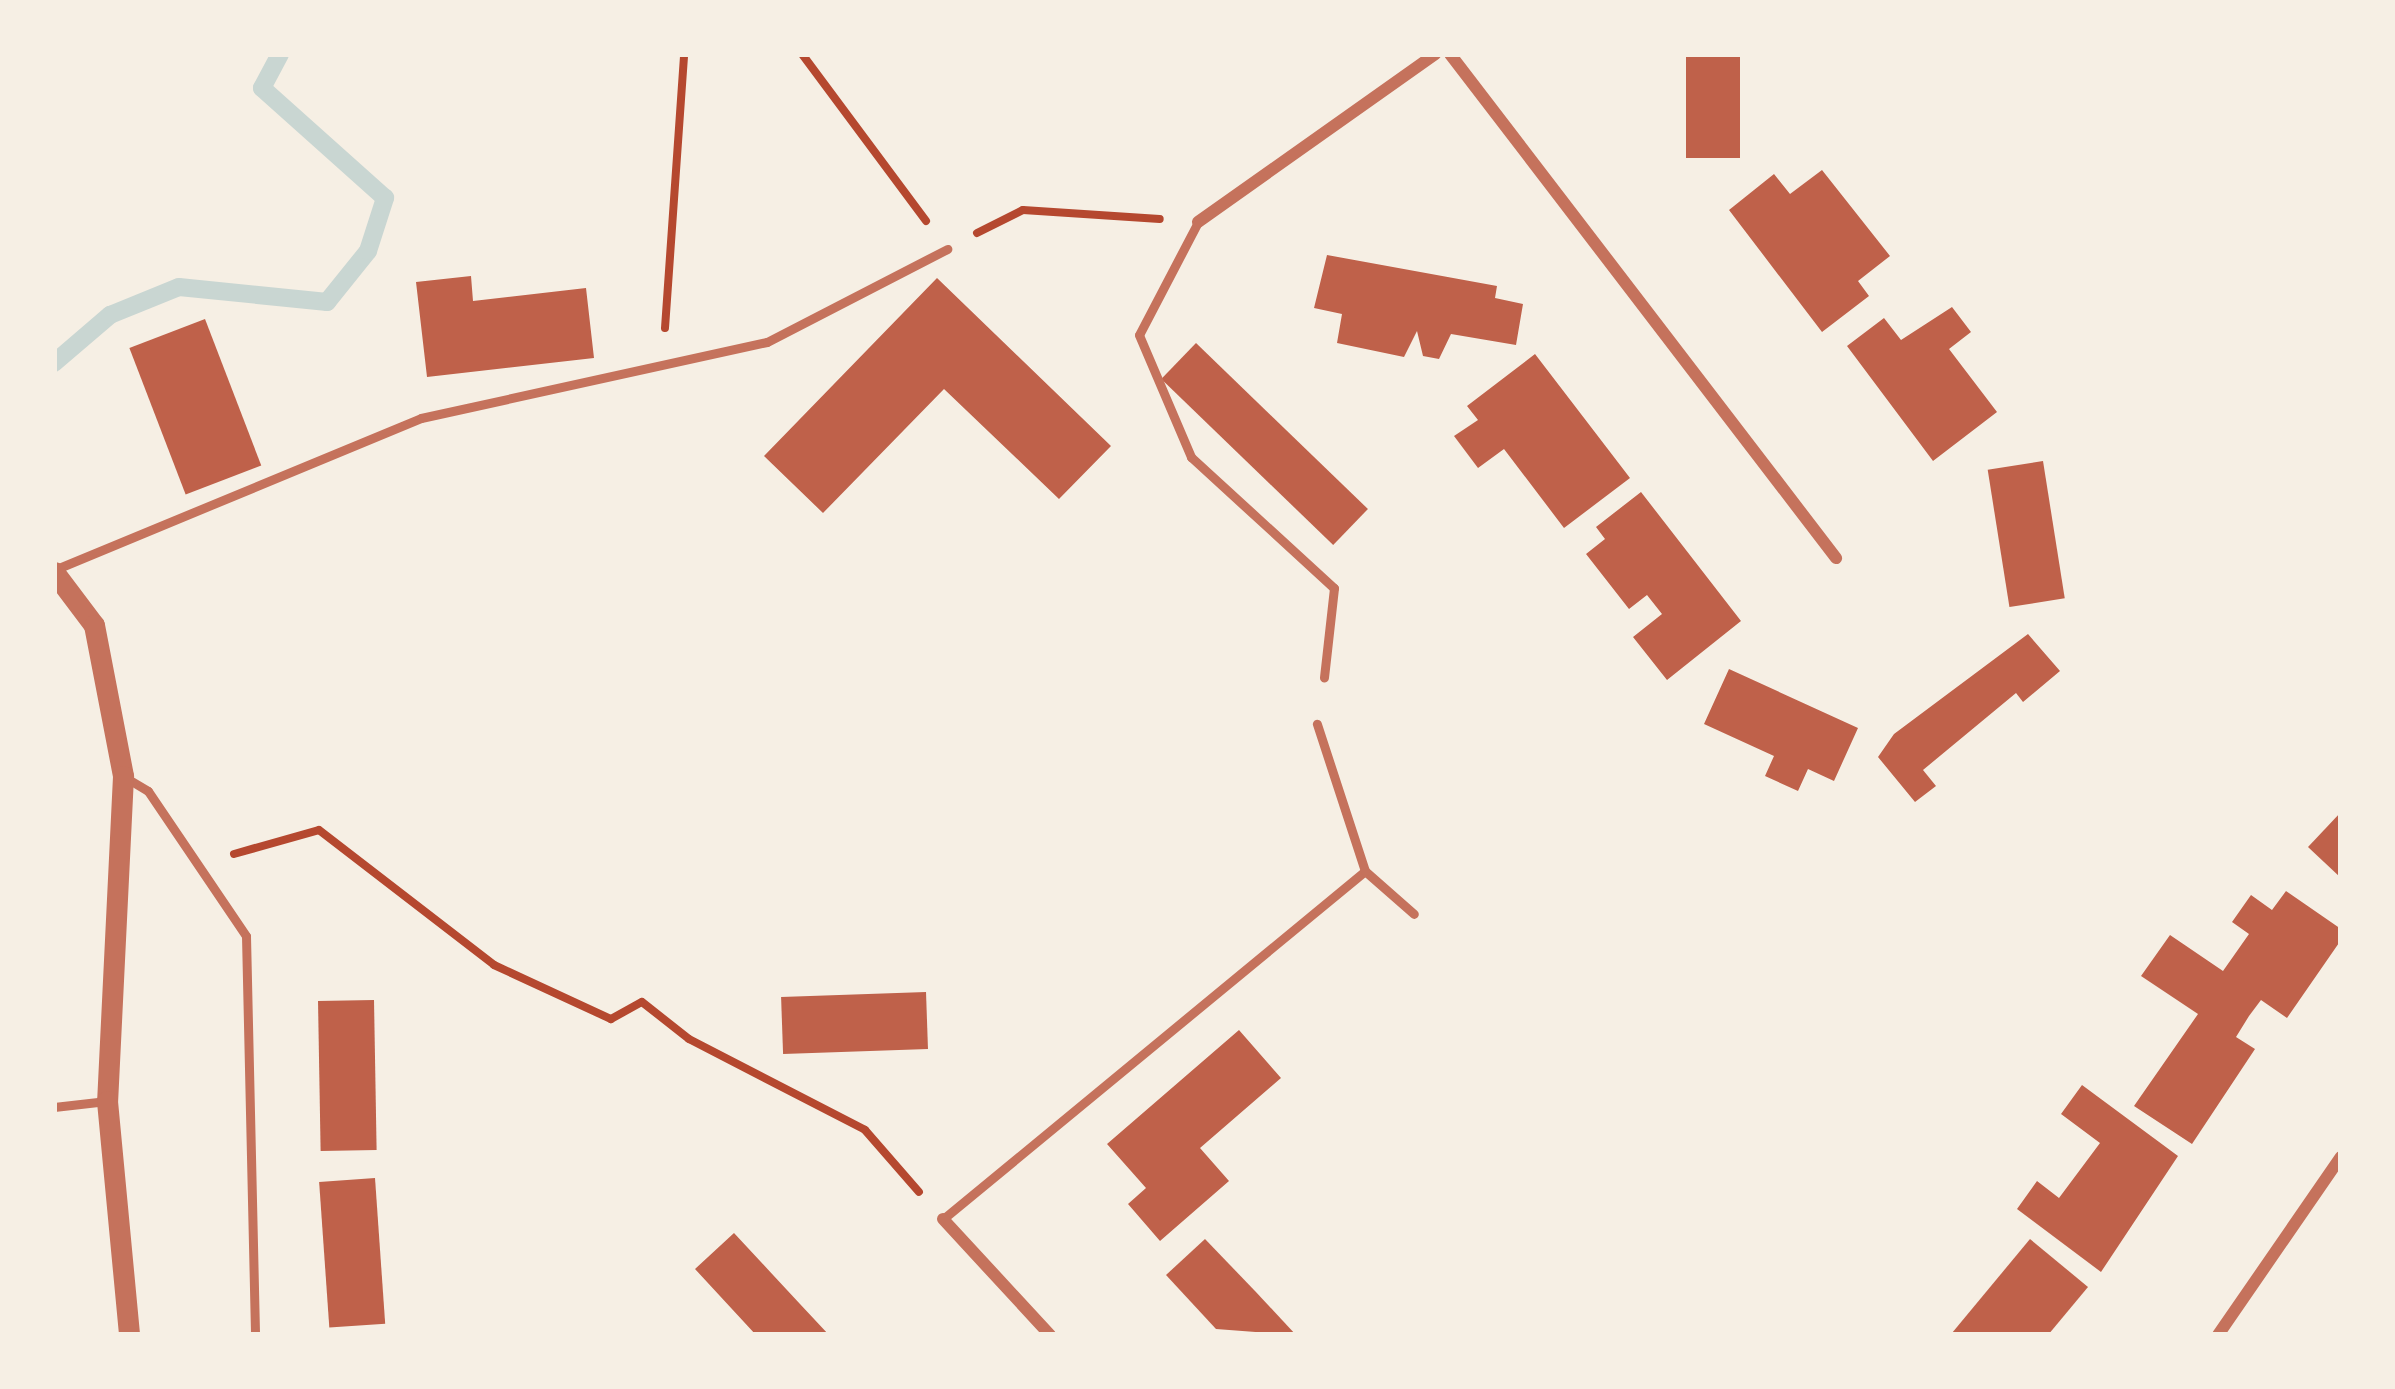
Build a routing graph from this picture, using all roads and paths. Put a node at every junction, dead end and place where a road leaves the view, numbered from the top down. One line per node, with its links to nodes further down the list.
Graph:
1 (684, 54): 7 (path)
2 (802, 54): 6 (path)
3 (1435, 54): 5 (street)
4 (1450, 54): 8 (street)
5 (1198, 222): 6 (path); 10 (lane)
6 (947, 249): 7 (lane)
7 (662, 368): 9 (lane)
8 (1836, 558)
9 (54, 571): 12 (street)
10 (1324, 677)
11 (1317, 724): 14 (lane)
12 (123, 776): 13 (lane); 16 (street)
13 (192, 866): 19 (path); 21 (lane)
14 (1365, 872): 15 (lane); 19 (lane)
15 (1414, 914)
16 (107, 1101): 17 (lane); 20 (street)
17 (54, 1107)
18 (2341, 1157): 23 (street)
19 (943, 1219): 22 (street)
20 (129, 1335)
21 (255, 1335)
22 (1050, 1335)
23 (2218, 1335)

